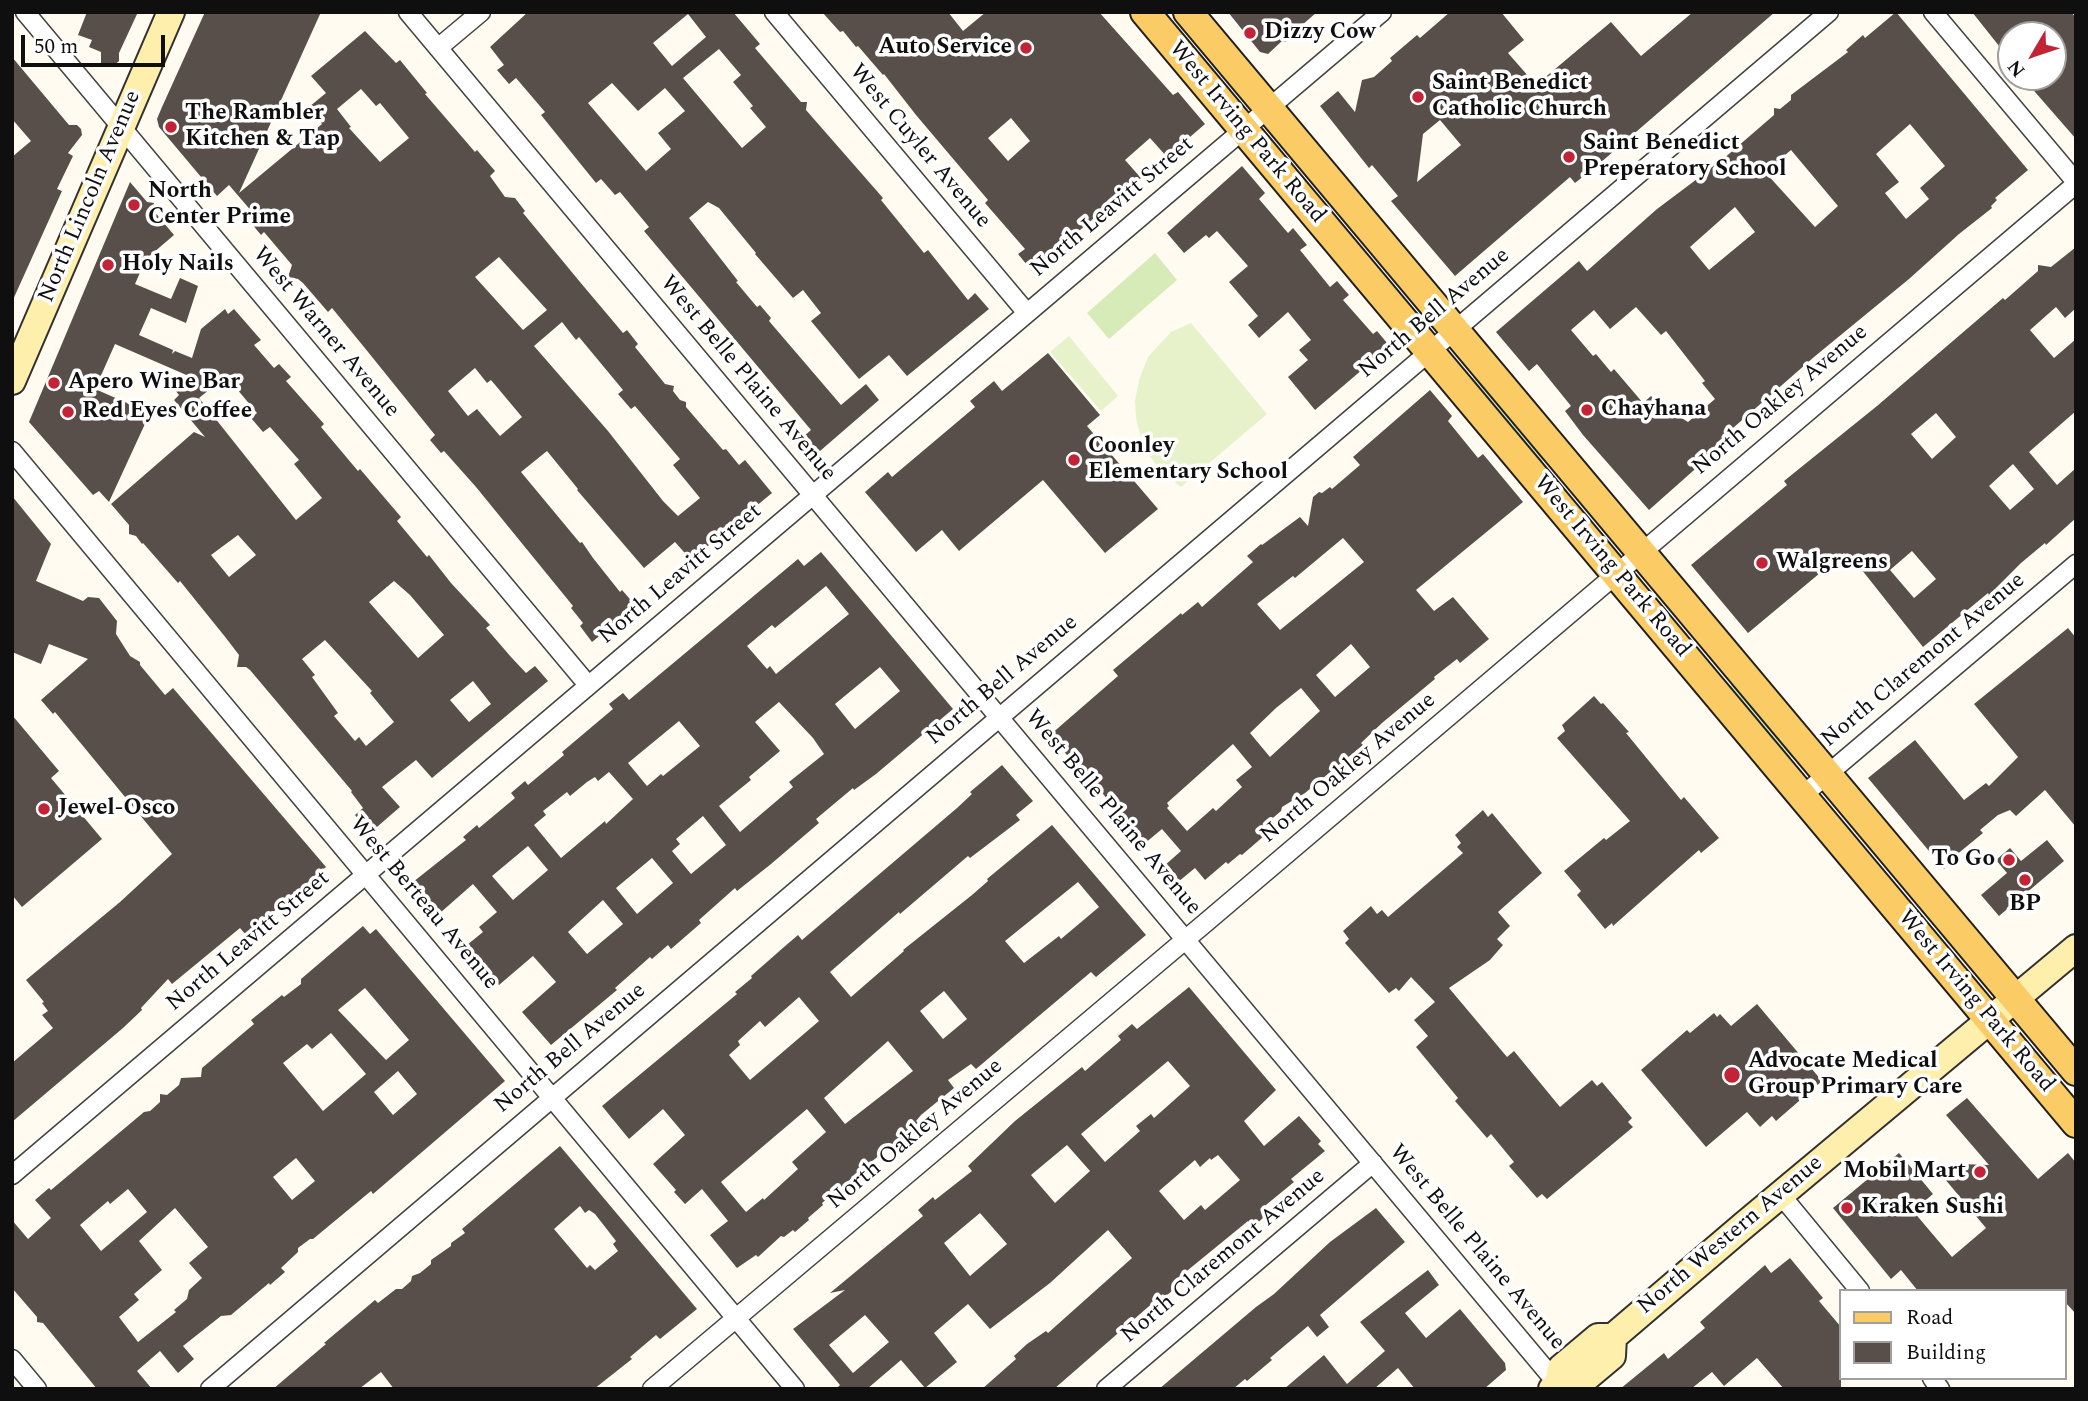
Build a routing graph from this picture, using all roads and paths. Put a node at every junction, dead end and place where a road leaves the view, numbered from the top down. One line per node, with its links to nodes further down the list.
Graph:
1 (24, 12): 13 (street, West Warner Avenue)
2 (171, 12): 13 (main road, North Lincoln Avenue)
3 (408, 12): 11 (street, West Belle Plaine Avenue)
4 (481, 12): 11 (street)
5 (774, 12): 16 (street, West Cuyler Avenue)
6 (1145, 12): 14 (main road, West Irving Park Road)
7 (1188, 12): 12 (main road, West Irving Park Road)
8 (1381, 12): 12 (street, North Leavitt Street)
9 (1829, 12): 17 (street, North Bell Avenue)
10 (1933, 12): 15 (street)
11 (438, 48): 21 (street, West Belle Plaine Avenue)
12 (1268, 108): 14 (street, North Leavitt Street); 17 (main road, West Irving Park Road)
13 (121, 127): 19 (main road, North Lincoln Avenue); 25 (street, West Warner Avenue)
14 (1243, 129): 16 (street, North Leavitt Street); 18 (main road, West Irving Park Road)
15 (2076, 183): 22 (street, North Oakley Avenue)
16 (1027, 313): 21 (street, North Leavitt Street)
17 (1454, 329): 18 (street, North Bell Avenue); 22 (main road, West Irving Park Road)
18 (1429, 351): 24 (main road, West Irving Park Road); 26 (street, North Bell Avenue)
19 (12, 381)
20 (12, 451): 29 (street, West Berteau Avenue)
21 (813, 495): 25 (street, North Leavitt Street); 26 (street, West Belle Plaine Avenue)
22 (1641, 552): 24 (street, North Oakley Avenue); 27 (main road, West Irving Park Road)
23 (2076, 564): 27 (street, North Claremont Avenue)
24 (1616, 573): 28 (main road, West Irving Park Road); 30 (street, North Oakley Avenue)
25 (588, 685): 29 (street, North Leavitt Street)
26 (999, 717): 30 (street, West Belle Plaine Avenue); 35 (street, North Bell Avenue)
27 (1828, 775): 28 (street, North Claremont Avenue); 32 (main road, West Irving Park Road)
28 (1803, 795): 33 (main road, West Irving Park Road)
29 (366, 875): 35 (street, West Berteau Avenue); 38 (street, North Leavitt Street)
30 (1186, 940): 37 (street, West Belle Plaine Avenue); 41 (street, North Oakley Avenue)
31 (2076, 948): 32 (main road, North Western Avenue)
32 (2015, 998): 33 (main road, North Western Avenue); 34 (main road, West Irving Park Road)
33 (1990, 1018): 36 (main road, West Irving Park Road); 39 (main road, North Western Avenue)
34 (2076, 1071)
35 (552, 1097): 41 (street, West Berteau Avenue); 45 (street, North Bell Avenue)
36 (2076, 1123)
37 (1373, 1163): 43 (street, West Belle Plaine Avenue); 48 (street, North Claremont Avenue)
38 (12, 1175)
39 (1780, 1194): 40 (street); 43 (main road, North Western Avenue)
40 (1858, 1289)
41 (736, 1318): 46 (street, North Oakley Avenue); 47 (street, West Berteau Avenue)
42 (12, 1359): 44 (street)
43 (1557, 1387)
44 (37, 1389)
45 (210, 1389)
46 (652, 1389)
47 (795, 1389)
48 (1106, 1389)

